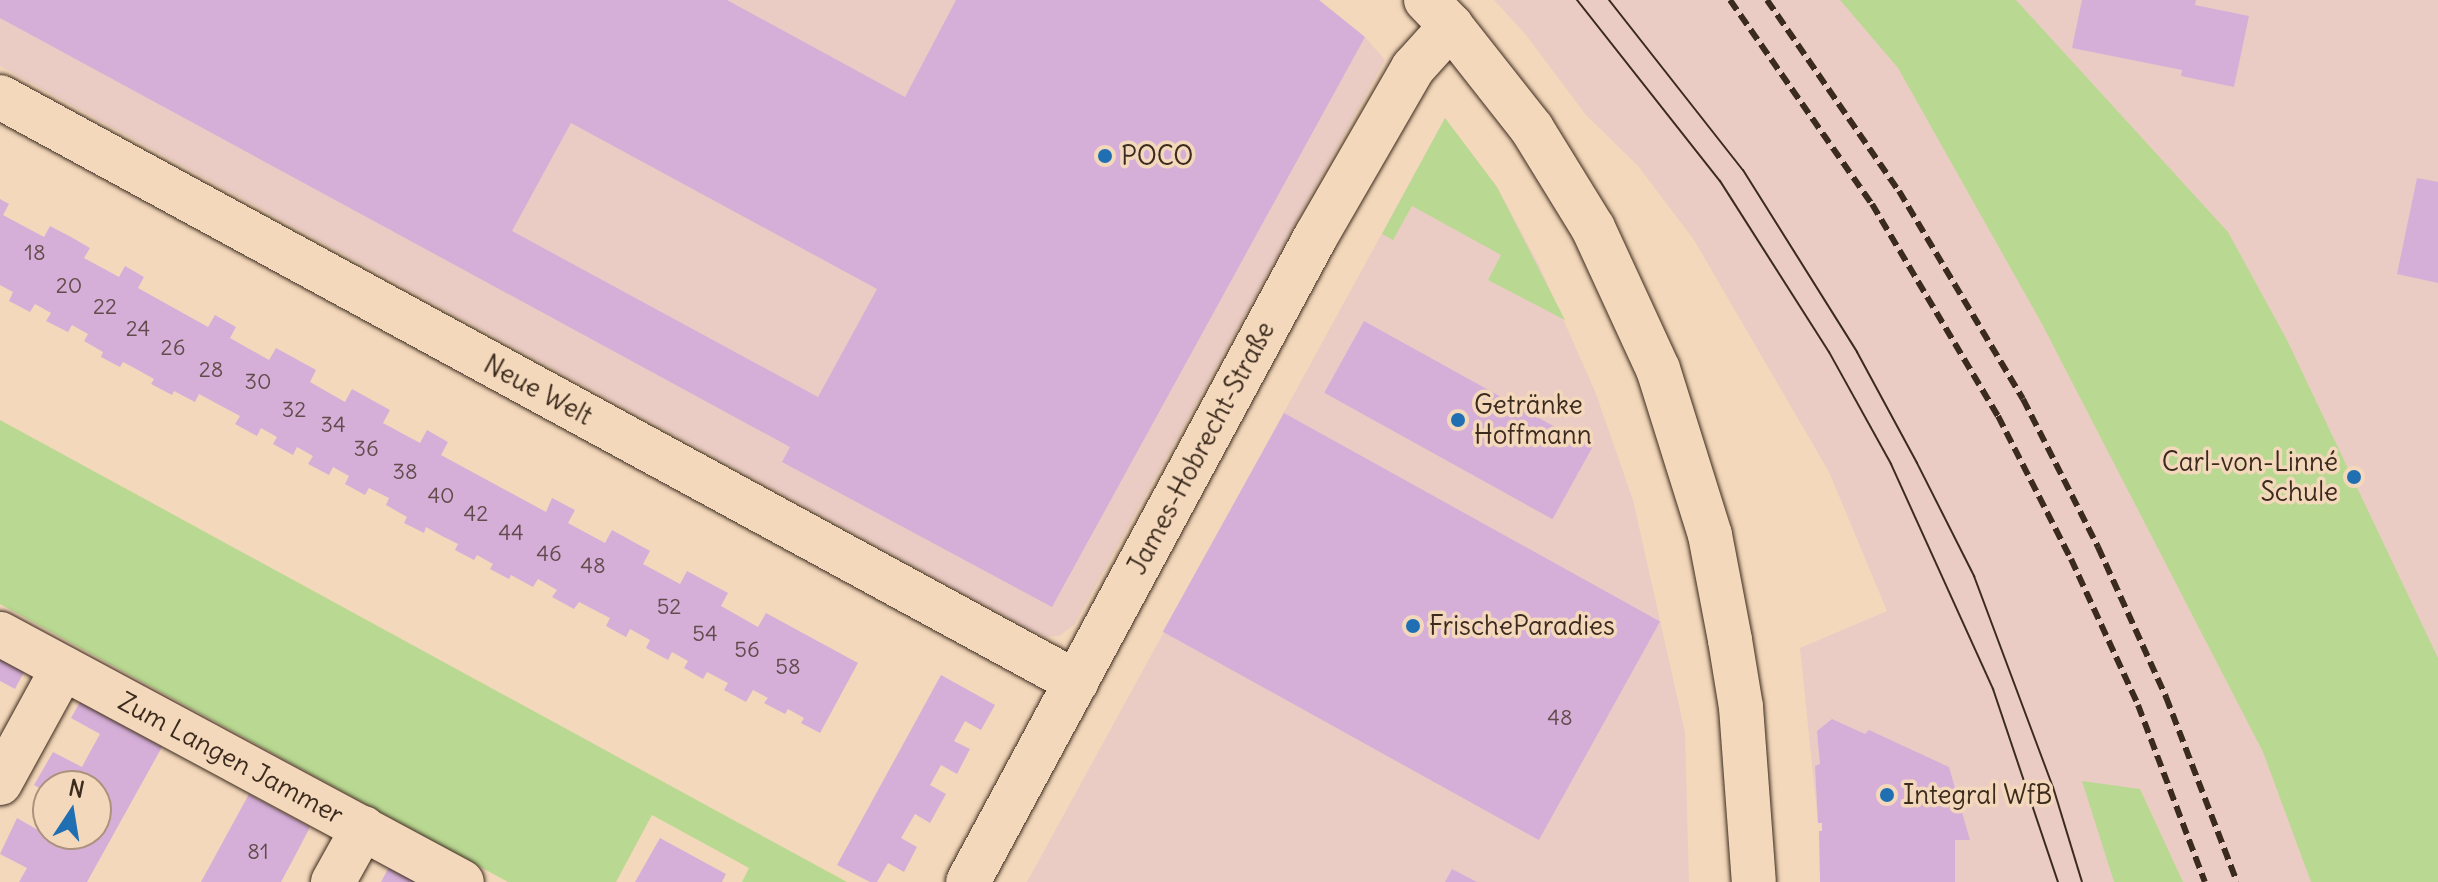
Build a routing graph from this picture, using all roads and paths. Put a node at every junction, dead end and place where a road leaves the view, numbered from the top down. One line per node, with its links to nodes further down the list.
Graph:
1 (1439, 13): 5 (street, James-Hobrecht-Straße); 11 (street)
2 (0, 97): 5 (street, Neue Welt)
3 (0, 634): 4 (street, Zum Langen Jammer)
4 (63, 668): 6 (street); 7 (street, Zum Langen Jammer)
5 (1076, 682): 10 (street, James-Hobrecht-Straße)
6 (0, 783)
7 (363, 828): 8 (street); 9 (street, Zum Langen Jammer)
8 (333, 882)
9 (462, 882)
10 (968, 882)
11 (1754, 882)

